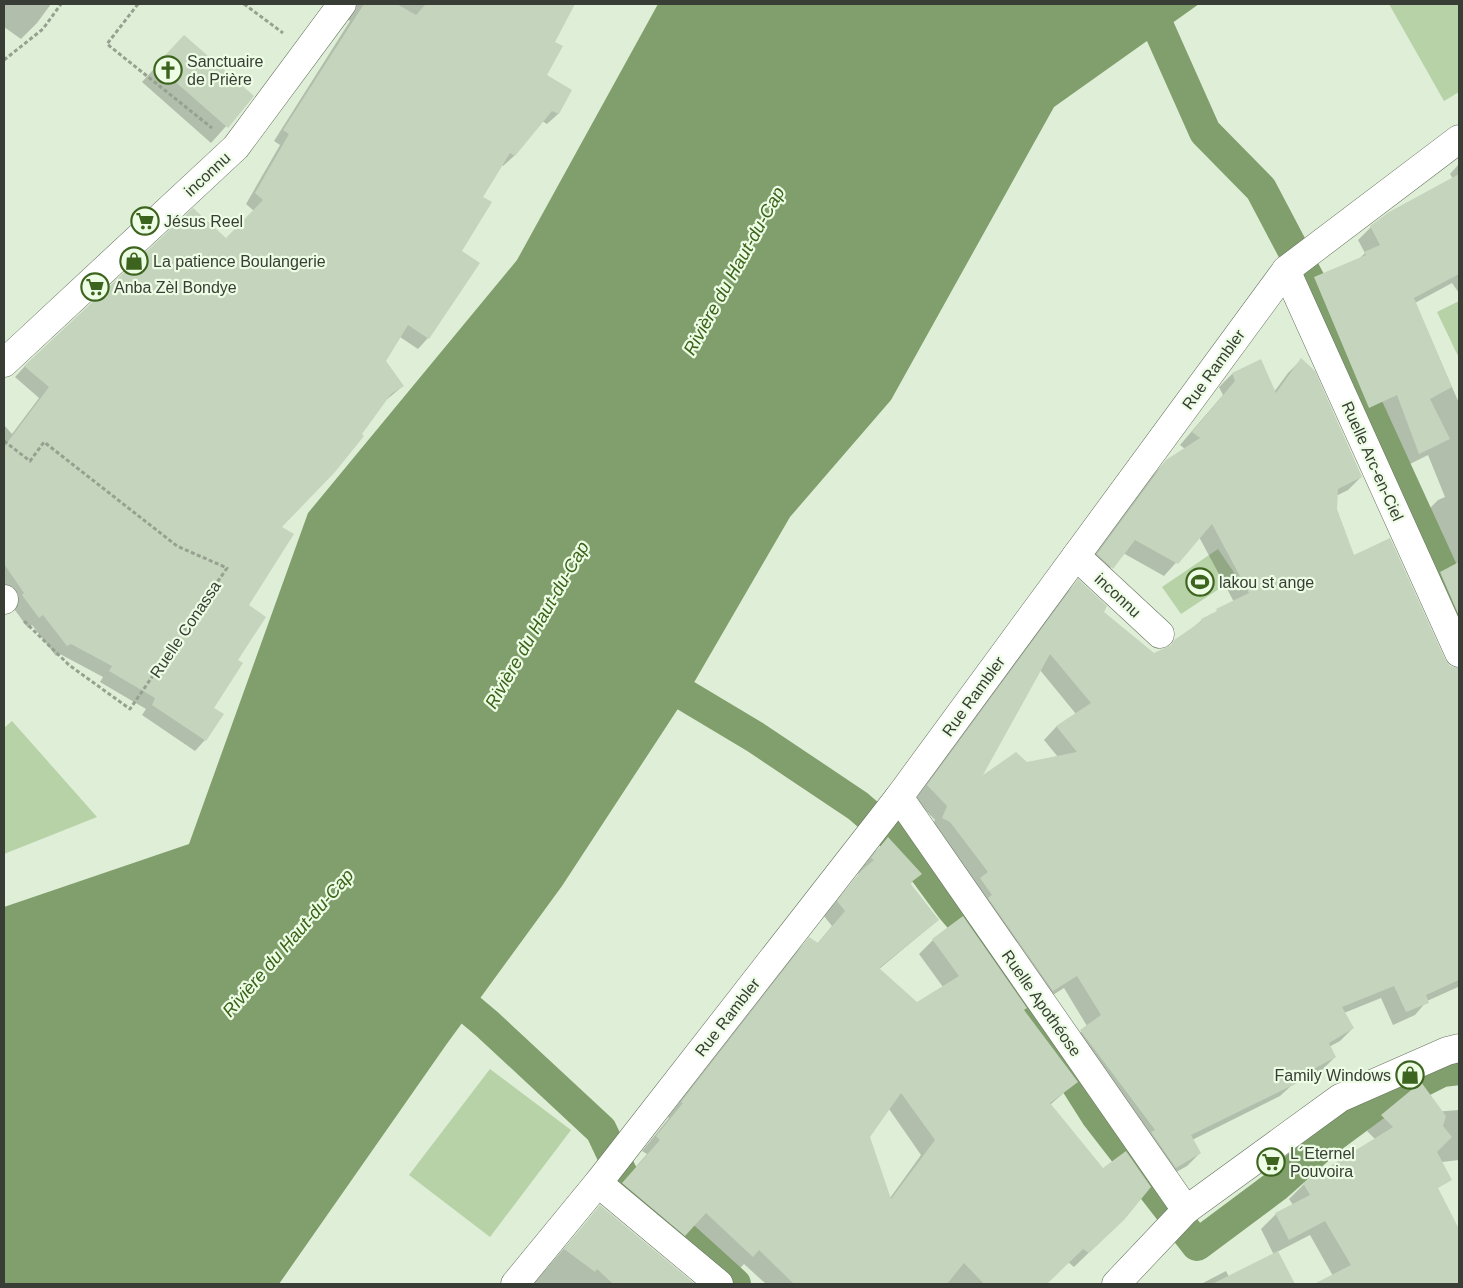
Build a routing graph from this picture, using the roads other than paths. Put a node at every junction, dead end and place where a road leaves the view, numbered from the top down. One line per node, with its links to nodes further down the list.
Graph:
1 (342, 4): 4 (street, inconnu)
2 (1459, 139): 3 (street, Rue Rambler)
3 (1286, 270): 5 (street, Rue Rambler); 7 (street, Ruelle Arc-en-Ciel)
4 (4, 362)
5 (1076, 556): 6 (street, inconnu); 8 (street, Rue Rambler)
6 (1160, 634)
7 (1459, 653)
8 (898, 797): 10 (street, Rue Rambler); 11 (street, Ruelle Apothéose)
9 (1459, 1048): 11 (street)
10 (598, 1183): 12 (street, Rue Rambler); 13 (street)
11 (1186, 1210): 14 (street)
12 (515, 1284)
13 (719, 1284)
14 (1116, 1284)

